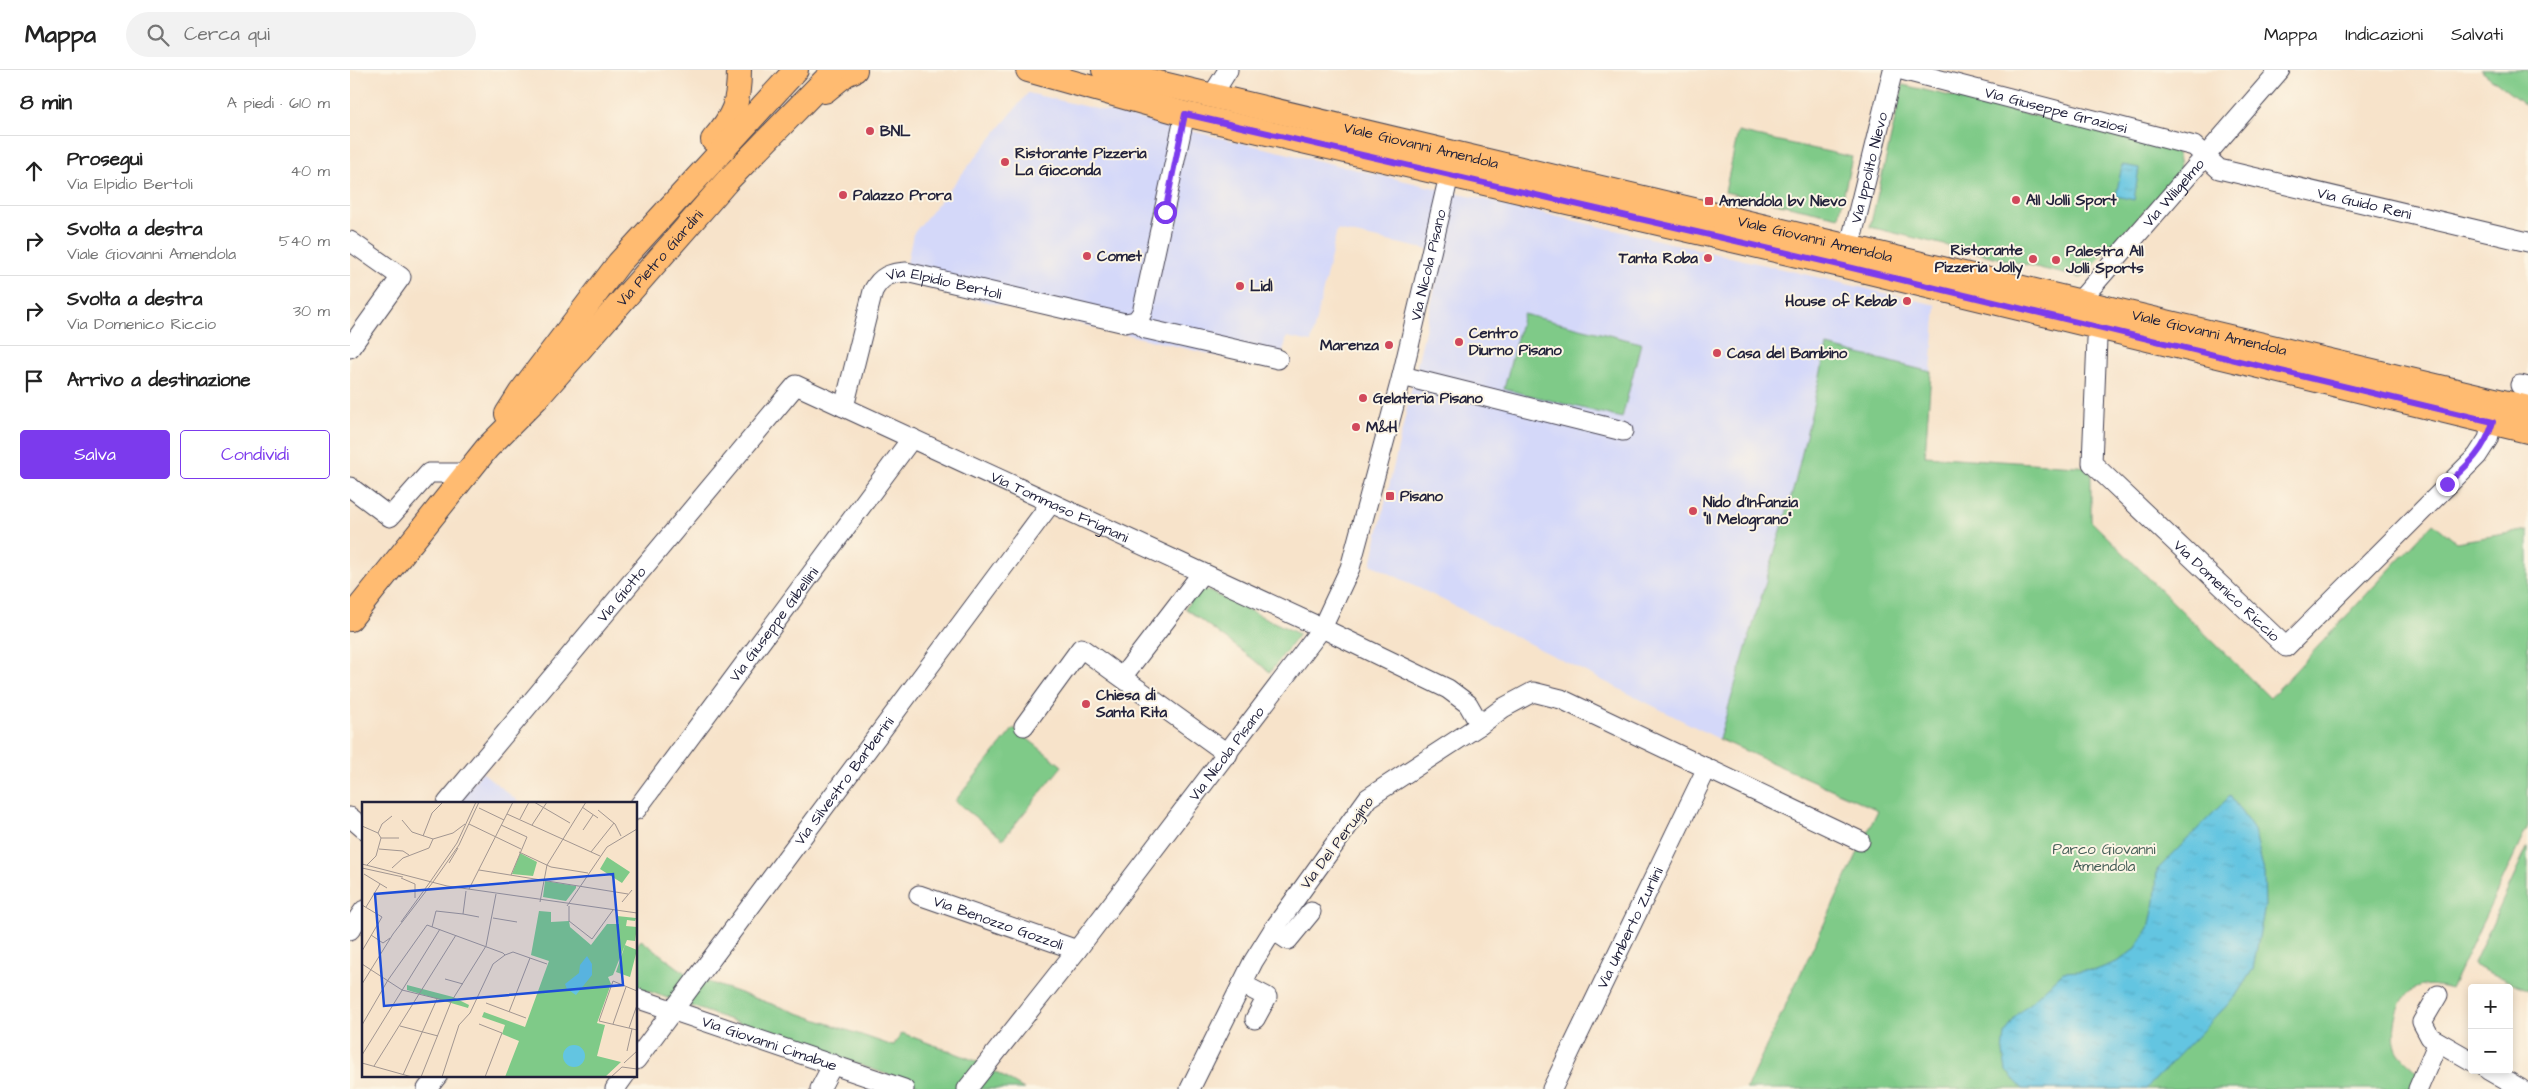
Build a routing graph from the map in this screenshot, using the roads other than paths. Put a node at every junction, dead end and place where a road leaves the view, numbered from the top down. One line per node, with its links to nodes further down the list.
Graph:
1 (739, 70): 19 (main road)
2 (796, 70): 19 (main road, Via Pietro Giardini)
3 (834, 70): 15 (main road, Via Pietro Giardini)
4 (855, 70): 15 (main road)
5 (1028, 70): 12 (main road, Viale Giovanni Amendola)
6 (1104, 70): 11 (main road, Viale Giovanni Amendola)
7 (1228, 70): 11 (street)
8 (1893, 70): 18 (street, Via Ippolito Nievo)
9 (1902, 70): 13 (street, Via Giuseppe Graziosi)
10 (2280, 70): 13 (street, Via Wiligelmo)
11 (1211, 97): 14 (main road, Viale Giovanni Amendola)
12 (1185, 114): 14 (main road, Viale Giovanni Amendola); 21 (street)
13 (2205, 157): 17 (street, Via Guido Reni); 20 (street, Via Wiligelmo)
14 (1452, 165): 18 (main road, Viale Giovanni Amendola); 24 (street, Via Nicola Pisano)
15 (728, 180): 32 (main road, Via Pietro Giardini)
16 (350, 241): 22 (street)
17 (2528, 242)
18 (1847, 256): 20 (main road, Viale Giovanni Amendola)
19 (620, 264): 32 (main road, Via Pietro Giardini)
20 (2087, 313): 28 (main road, Viale Giovanni Amendola); 28 (street, Via Domenico Riccio)
21 (1136, 321): 23 (street, Via Elpidio Bertoli); 26 (street, Via Elpidio Bertoli)
22 (350, 348)
23 (1278, 359)
24 (1402, 376): 29 (street); 38 (street, Via Nicola Pisano)
25 (796, 385): 26 (street, Via Tommaso Frignani); 44 (street, Via Giotto)
26 (844, 407): 31 (street, Via Tommaso Frignani)
27 (2528, 408): 28 (main road, Viale Giovanni Amendola)
28 (2495, 412): 30 (main road, Viale Giovanni Amendola)
29 (1623, 430)
30 (2528, 431)
31 (912, 438): 35 (street, Via Tommaso Frignani); 45 (street, Via Giuseppe Gibellini)
32 (487, 448): 33 (main road, Via Pietro Giardini)
33 (467, 473): 34 (street); 37 (main road, Via Pietro Giardini)
34 (350, 487)
35 (1051, 503): 36 (street, Via Tommaso Frignani); 58 (street, Via Silvestro Barberini)
36 (1202, 573): 38 (street, Via Tommaso Frignani); 39 (street)
37 (350, 619)
38 (1322, 628): 40 (street); 42 (street, Via Nicola Pisano)
39 (1122, 677): 41 (street); 42 (street)
40 (1480, 725): 43 (street); 53 (street, Via Del Perugino)
41 (1024, 726)
42 (1228, 754): 54 (street, Via Nicola Pisano)
43 (1706, 768): 48 (street); 73 (street, Via Umberto Zurlini)
44 (448, 802)
45 (638, 807)
46 (350, 817): 47 (street)
47 (362, 827)
48 (1860, 841)
49 (919, 895): 54 (street, Via Benozzo Gozzoli)
50 (1310, 912): 53 (street)
51 (362, 913): 52 (street)
52 (350, 930)
53 (1273, 930): 55 (street, Via Del Perugino)
54 (1077, 950): 71 (street, Via Nicola Pisano)
55 (1242, 984): 59 (street); 72 (street, Via Del Perugino)
56 (2438, 996): 60 (street)
57 (638, 999): 58 (street, Via Giovanni Cimabue)
58 (673, 1010): 61 (street, Via Silvestro Barberini); 63 (street, Via Giovanni Cimabue)
59 (1255, 1019)
60 (2438, 1042): 62 (street); 74 (street)
61 (638, 1057)
62 (2468, 1059)
63 (833, 1064): 69 (street); 70 (street, Via Giovanni Cimabue)
64 (2495, 1074): 75 (street)
65 (437, 1076): 67 (street)
66 (624, 1076): 68 (street)
67 (428, 1089)
68 (615, 1089)
69 (820, 1089)
70 (904, 1089)
71 (967, 1089)
72 (1190, 1089)
73 (1552, 1089)
74 (2418, 1089)
75 (2521, 1089)

